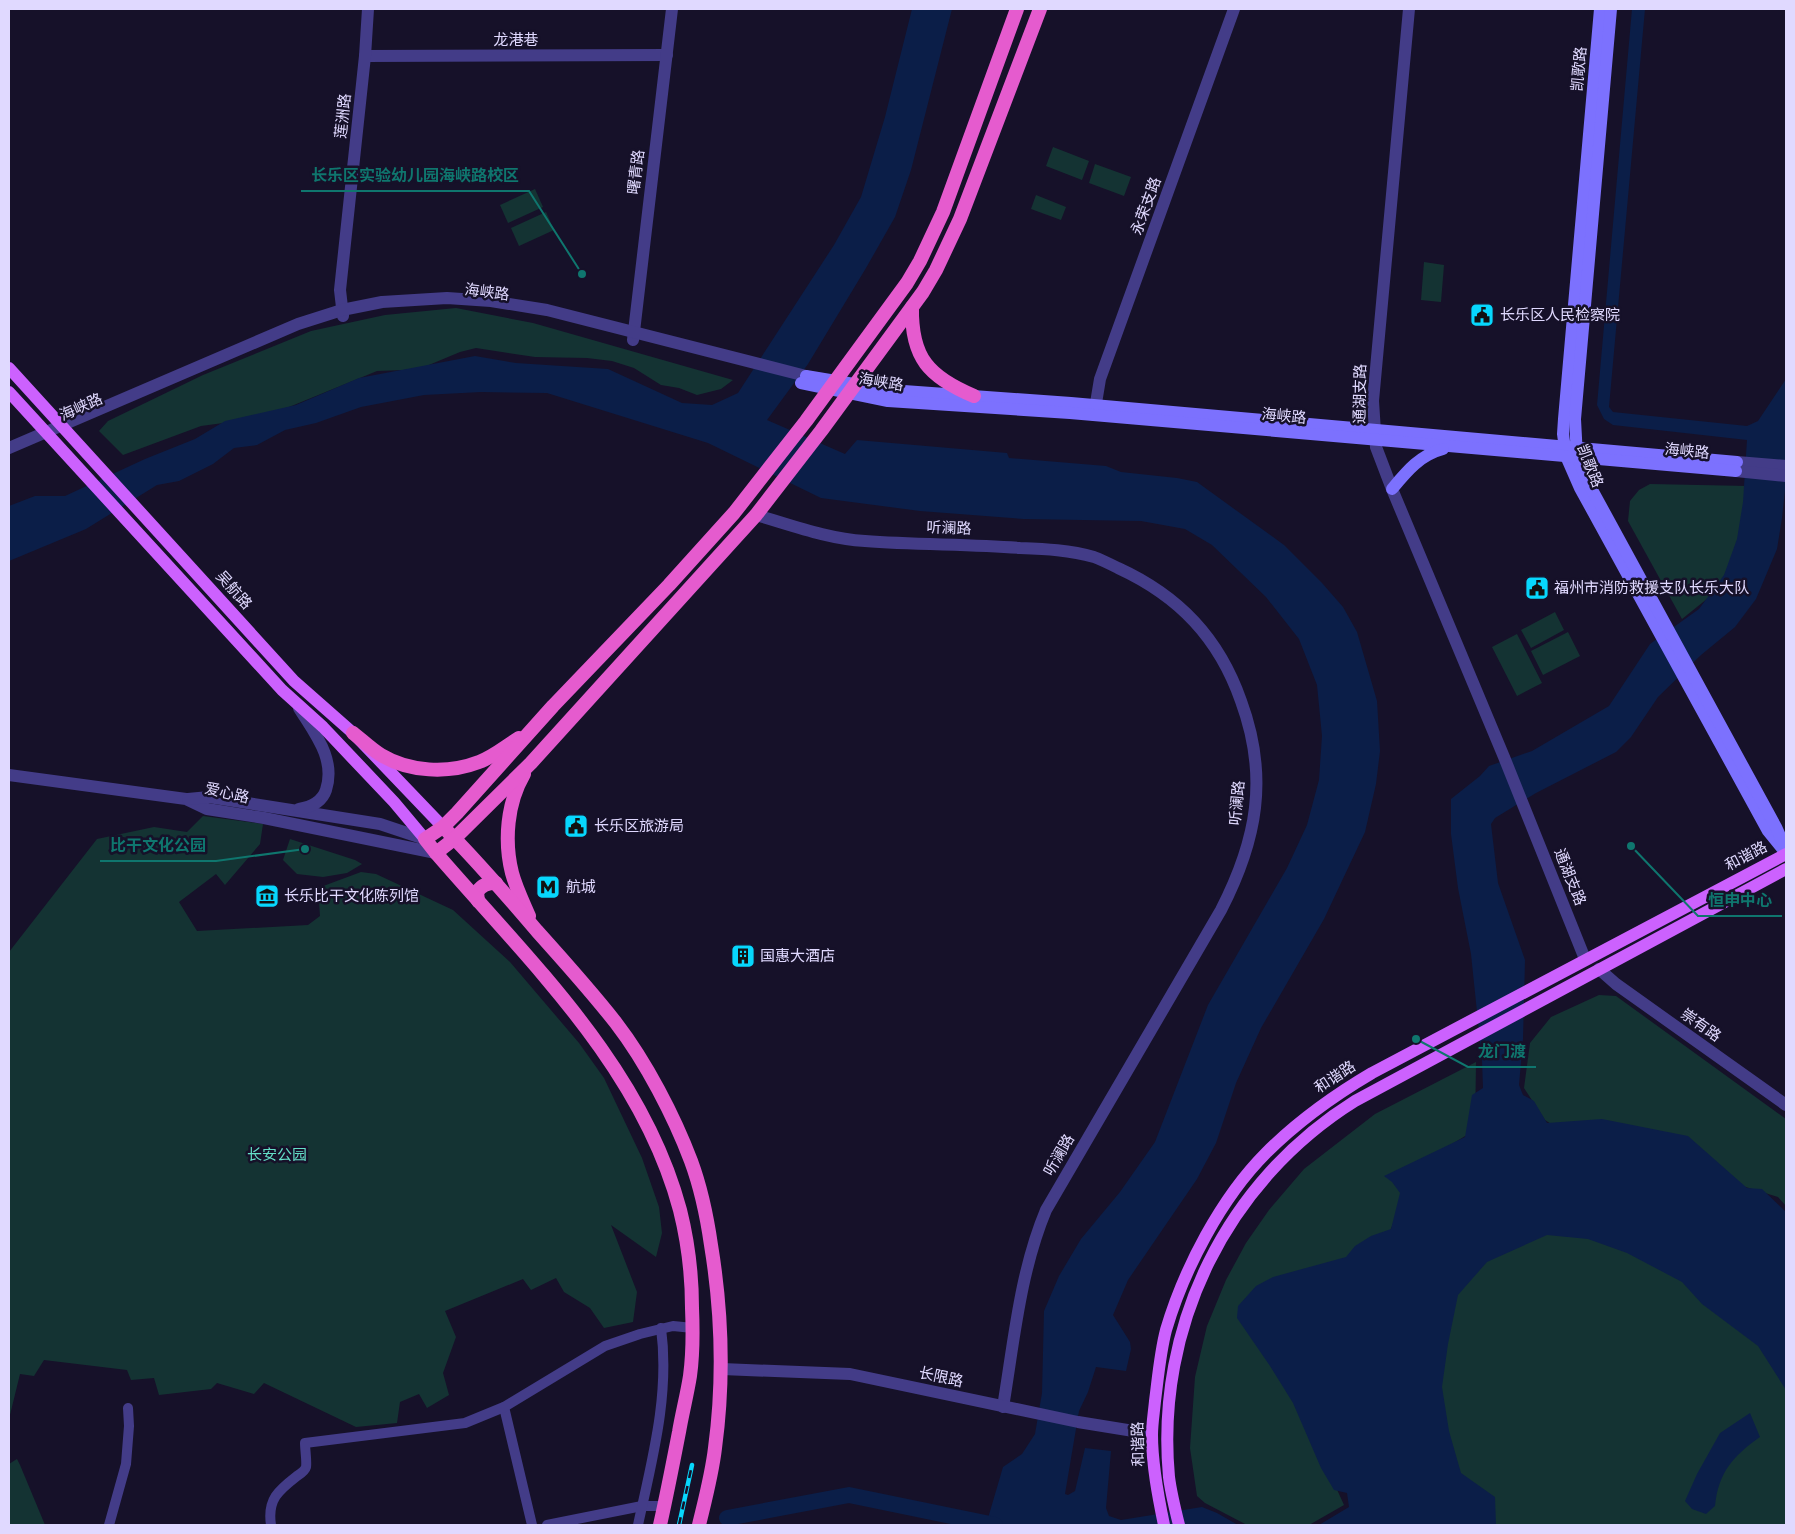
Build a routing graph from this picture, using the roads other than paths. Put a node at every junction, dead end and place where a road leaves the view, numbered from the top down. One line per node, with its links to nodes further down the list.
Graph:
1 (368, 9): 9 (street, 莲洲路)
2 (672, 9): 10 (street, 曙青路)
3 (1017, 9): 16 (highway)
4 (1040, 9): 11 (highway)
5 (1234, 9): 20 (street, 永荣支路)
6 (1409, 9): 23 (street, 通湖支路)
7 (1600, 9): 26 (main road, 凯歌路)
8 (1611, 9): 26 (main road, 凯歌路)
9 (365, 56): 10 (street, 龙港巷); 12 (street, 莲洲路)
10 (667, 56): 13 (street, 曙青路)
11 (912, 307): 17 (highway); 19 (highway)
12 (343, 313): 13 (street, 海峡路); 21 (street, 海峡路)
13 (633, 336): 15 (street, 海峡路)
14 (9, 368): 21 (main road, 吴航路)
15 (803, 380): 16 (main road, 海峡路)
16 (832, 385): 17 (main road, 海峡路); 34 (highway)
17 (852, 389): 19 (main road, 海峡路); 20 (main road, 海峡路); 32 (highway)
18 (9, 392): 22 (main road)
19 (974, 396): 20 (main road, 海峡路)
20 (1094, 410): 23 (main road, 海峡路)
21 (64, 428): 22 (street, 海峡路); 35 (main road, 吴航路)
22 (48, 435): 25 (street, 海峡路); 27 (street, 海峡路); 33 (main road)
23 (1376, 435): 24 (main road, 海峡路); 26 (main road, 海峡路); 31 (street, 通湖支路)
24 (1451, 447): 26 (main road, 海峡路); 31 (main road)
25 (9, 448)
26 (1571, 451): 29 (main road, 海峡路); 45 (main road, 凯歌路)
27 (9, 457)
28 (1786, 466): 29 (street, 海峡路)
29 (1737, 467): 30 (street, 海峡路)
30 (1786, 476)
31 (1392, 489): 51 (street, 通湖支路)
32 (756, 515): 36 (highway); 58 (street, 听澜路)
33 (298, 706): 39 (main road); 41 (street)
34 (536, 727): 35 (highway); 42 (highway)
35 (354, 733): 37 (main road, 吴航路)
36 (531, 763): 43 (highway); 50 (highway)
37 (384, 764): 39 (main road); 42 (main road, 吴航路)
38 (9, 775): 40 (street, 爱心路)
39 (371, 777): 44 (main road)
40 (186, 799): 41 (street); 46 (street, 爱心路)
41 (292, 810): 44 (street)
42 (443, 827): 43 (highway); 44 (highway)
43 (454, 838): 46 (highway); 48 (highway)
44 (425, 839): 46 (highway)
45 (1786, 853): 51 (main road, 和谐路)
46 (436, 854): 49 (highway)
47 (1786, 869): 52 (main road, 和谐路)
48 (496, 883): 49 (highway); 50 (highway)
49 (478, 902): 55 (highway)
50 (533, 926): 56 (highway)
51 (1582, 961): 60 (main road, 和谐路)
52 (1599, 969): 53 (street, 崇有路); 71 (main road, 和谐路)
53 (1786, 1105)
54 (661, 1328): 55 (street); 57 (street); 61 (street)
55 (693, 1328): 62 (highway)
56 (722, 1369): 58 (street, 长限路); 69 (highway)
57 (504, 1407): 64 (street); 65 (street)
58 (1002, 1407): 60 (street, 长限路)
59 (128, 1408): 63 (street)
60 (1152, 1434): 70 (main road, 和谐路)
61 (642, 1506): 62 (street); 66 (street); 67 (street)
62 (664, 1506): 68 (highway)
63 (109, 1525)
64 (271, 1525)
65 (532, 1525)
66 (547, 1525)
67 (638, 1525)
68 (660, 1525)
69 (699, 1525)
70 (1164, 1525)
71 (1179, 1525)

